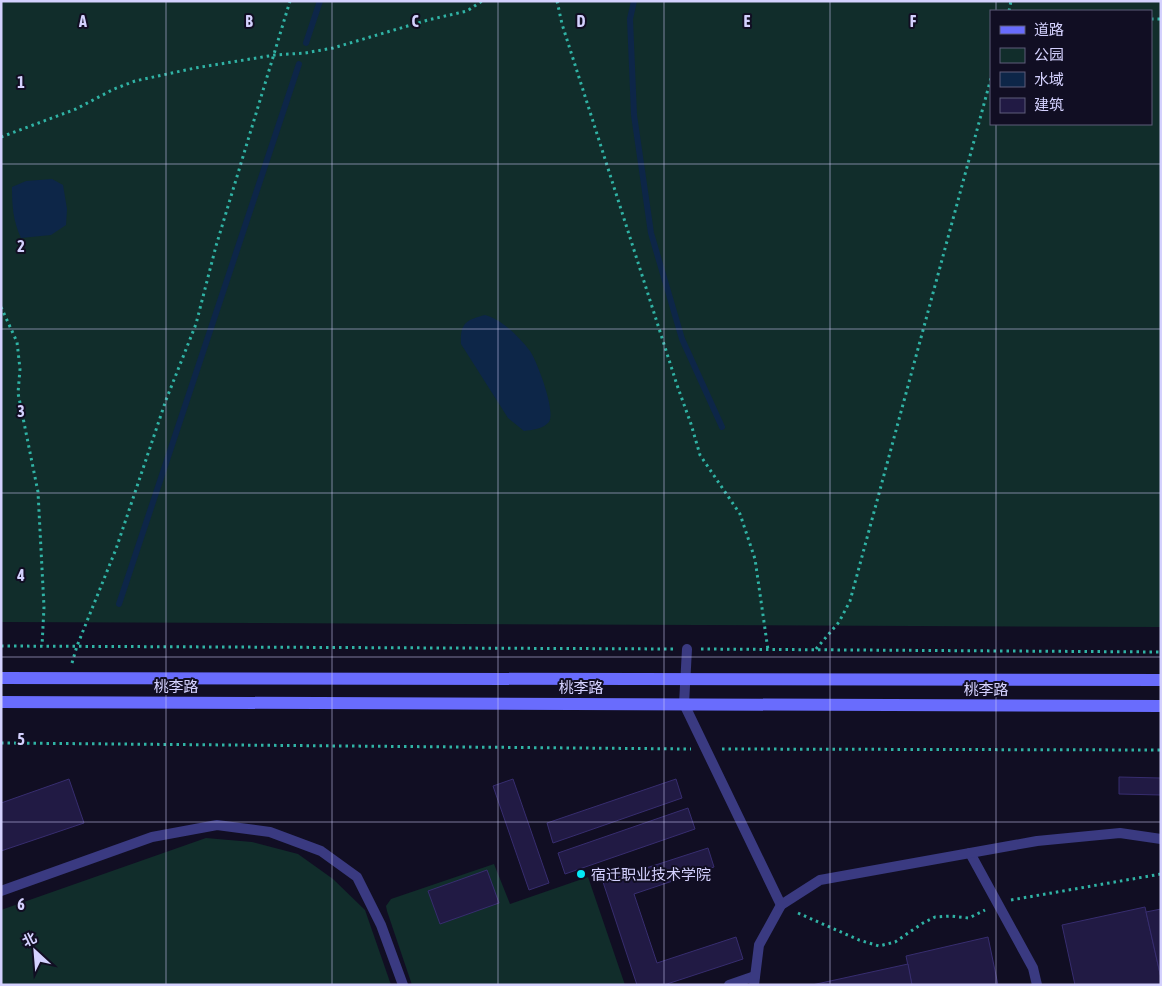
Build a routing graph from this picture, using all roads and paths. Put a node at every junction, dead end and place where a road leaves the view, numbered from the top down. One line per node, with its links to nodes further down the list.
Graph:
1 (290, 1): 4 (path)
2 (482, 1): 4 (path)
3 (557, 1): 12 (path)
4 (275, 55): 6 (path); 10 (path)
5 (990, 82): 13 (path)
6 (1, 137)
7 (1, 307): 9 (path)
8 (1, 646): 9 (path)
9 (42, 646): 10 (path)
10 (77, 646): 11 (path); 16 (path)
11 (687, 649): 12 (path); 17 (lane)
12 (768, 650): 13 (path)
13 (815, 650): 14 (path)
14 (1161, 652)
15 (1, 678): 16 (main road, 桃李路)
16 (68, 678): 17 (main road, 桃李路)
17 (685, 679): 18 (main road, 桃李路); 20 (lane)
18 (1161, 680)
19 (1, 702): 20 (main road, 桃李路)
20 (684, 704): 21 (main road, 桃李路); 23 (lane)
21 (1161, 706)
22 (1, 743): 23 (path)
23 (706, 749): 24 (path); 30 (lane)
24 (1161, 750)
25 (1161, 839): 26 (lane)
26 (970, 853): 29 (lane); 30 (lane)
27 (1161, 874): 29 (path)
28 (1, 891): 32 (lane)
29 (996, 903): 30 (path); 34 (lane)
30 (781, 905): 31 (lane)
31 (755, 980): 33 (lane)
32 (403, 985)
33 (729, 985)
34 (1037, 985)

